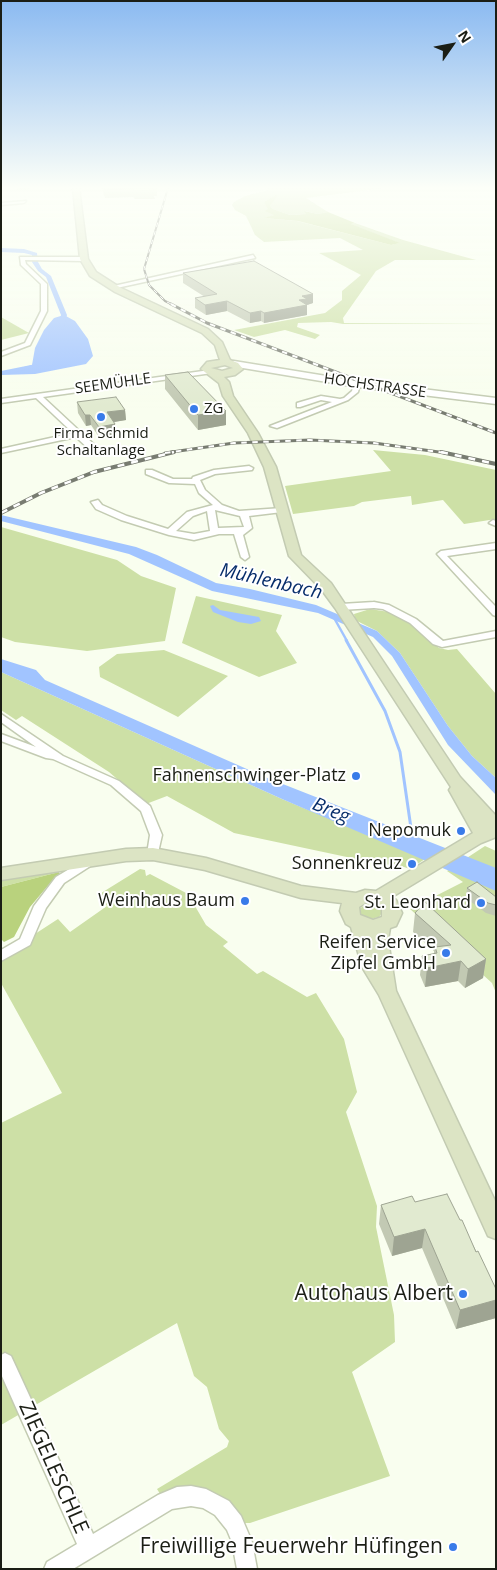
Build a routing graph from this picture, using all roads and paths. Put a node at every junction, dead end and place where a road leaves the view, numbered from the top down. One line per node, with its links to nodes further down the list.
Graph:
1 (21, 261): 5 (street)
2 (85, 261): 4 (main road)
3 (234, 261): 4 (street)
4 (112, 287): 6 (main road)
5 (1, 354)
6 (227, 369): 7 (main road); 7 (main road); 8 (street, HOCHSTRASSE); 23 (main road)
7 (211, 372): 9 (street, SEEMÜHLE)
8 (357, 384): 11 (street); 12 (street, HOCHSTRASSE)
9 (36, 395): 10 (street, SEEMÜHLE); 15 (street, SEEMÜHLE)
10 (1, 401)
11 (342, 401): 13 (street); 14 (street)
12 (496, 401)
13 (300, 405)
14 (274, 426)
15 (78, 434): 16 (street); 17 (street, SEEMÜHLE)
16 (1, 451)
17 (98, 452)
18 (249, 468): 20 (street)
19 (149, 472): 20 (street)
20 (196, 482): 22 (street)
21 (95, 502): 26 (street)
22 (214, 507): 24 (street); 26 (street); 27 (street)
23 (282, 510): 24 (street); 30 (main road)
24 (244, 514): 25 (street)
25 (244, 531): 27 (street); 29 (street)
26 (169, 532): 27 (street)
27 (215, 532)
28 (496, 546): 31 (street)
29 (245, 557)
30 (344, 611): 32 (street); 36 (main road)
31 (496, 613)
32 (496, 634)
33 (1, 717): 35 (street)
34 (1, 736): 35 (street)
35 (59, 758): 37 (street)
36 (492, 830): 40 (main road)
37 (153, 854): 38 (main road); 41 (main road)
38 (92, 859): 39 (main road); 43 (street)
39 (1, 874)
40 (385, 903): 41 (main road); 42 (main road)
41 (355, 912): 42 (main road); 44 (main road)
42 (381, 926): 44 (main road)
43 (1, 956)
44 (388, 994): 45 (main road)
45 (496, 1229)
46 (5, 1362): 47 (street, ZIEGELESCHLE)
47 (89, 1547): 48 (street, ZIEGELESCHLE); 49 (street, ZIEGELESCHLE)
48 (54, 1569)
49 (247, 1569)

